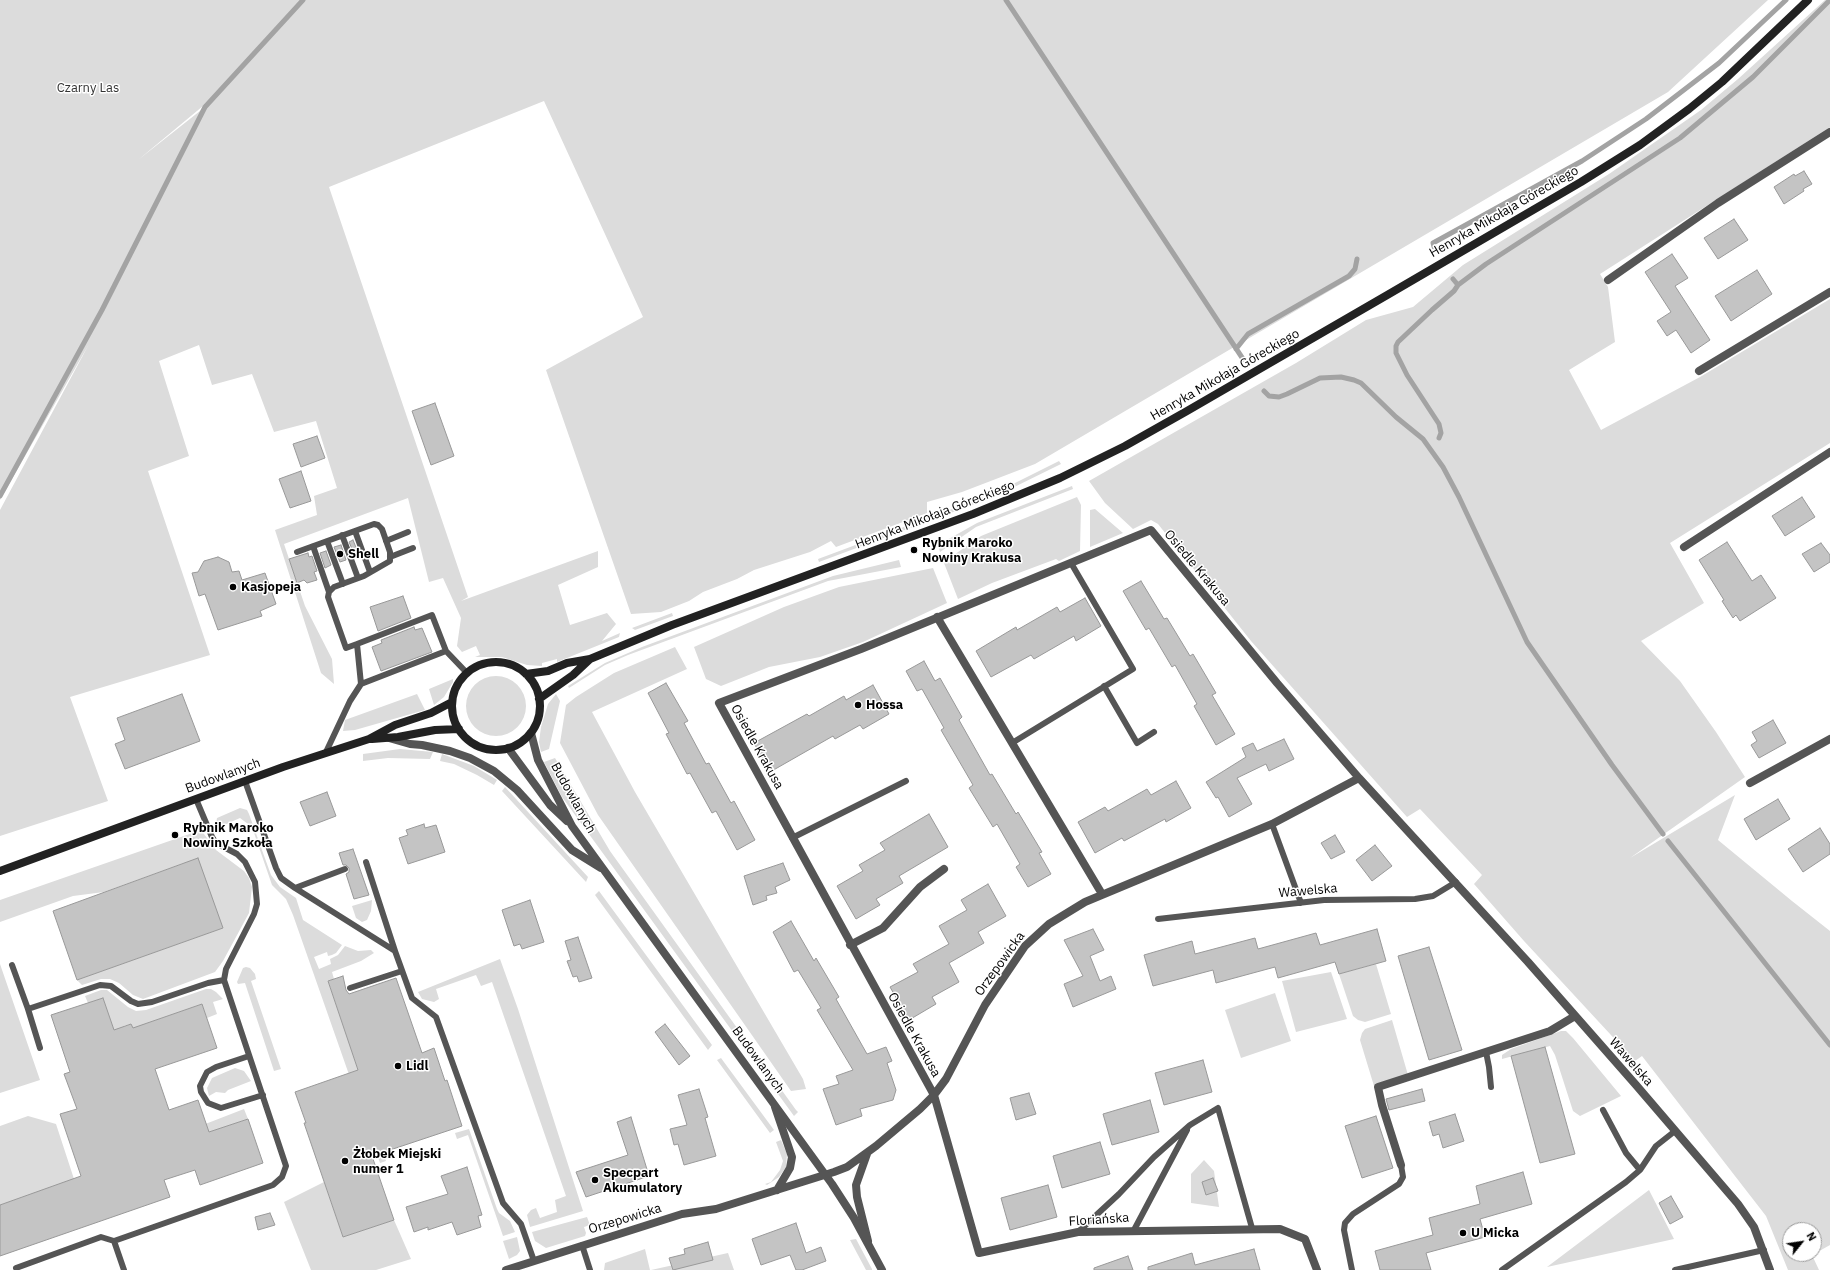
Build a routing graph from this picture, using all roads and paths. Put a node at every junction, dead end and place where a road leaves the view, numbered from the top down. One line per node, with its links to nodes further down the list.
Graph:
1 (1808, 0): 25 (main road, Henryka Mikołaja Góreckiego)
2 (1830, 132): 3 (street)
3 (1608, 280)
4 (1830, 292): 5 (street)
5 (1699, 371)
6 (1830, 452): 13 (street)
7 (355, 531): 9 (lane); 11 (lane); 18 (lane)
8 (408, 532): 11 (lane)
9 (342, 535): 10 (lane); 19 (lane)
10 (326, 541): 12 (lane); 20 (lane)
11 (386, 541): 16 (lane)
12 (313, 546): 15 (lane); 21 (lane)
13 (1684, 547)
14 (413, 548): 16 (lane)
15 (297, 552)
16 (390, 558): 18 (lane)
17 (1071, 562): 22 (street, Osiedle Krakusa); 29 (lane); 41 (street, Osiedle Krakusa)
18 (370, 572): 19 (lane)
19 (358, 578): 20 (lane)
20 (343, 584): 21 (lane)
21 (329, 592): 23 (lane)
22 (937, 617): 38 (street); 48 (street, Osiedle Krakusa)
23 (357, 644): 24 (lane); 28 (lane)
24 (446, 651): 26 (lane); 28 (lane)
25 (590, 658): 27 (main road, Henryka Mikołaja Góreckiego); 30 (main road, Henryka Mikołaja Góreckiego)
26 (467, 673): 27 (main road); 31 (main road)
27 (526, 674): 30 (main road)
28 (361, 684): 40 (lane)
29 (1104, 686): 34 (lane); 38 (lane)
30 (539, 699): 33 (main road)
31 (452, 702): 32 (main road); 36 (main road, Budowlanych)
32 (459, 729): 35 (main road); 39 (main road)
33 (531, 732): 39 (main road); 47 (street, Budowlanych)
34 (1154, 732)
35 (388, 738): 36 (main road); 53 (street, Budowlanych)
36 (369, 739): 40 (main road, Budowlanych)
37 (1830, 739): 44 (street)
38 (1012, 743): 56 (street)
39 (508, 748): 47 (street)
40 (326, 752): 42 (main road, Budowlanych)
41 (1359, 778): 46 (street); 54 (street, Wawelska)
42 (245, 781): 45 (main road, Budowlanych); 55 (lane)
43 (906, 781): 48 (lane)
44 (1750, 783)
45 (196, 798): 52 (main road, Budowlanych); 63 (lane)
46 (1272, 824): 56 (street, Orzepowicka); 57 (lane)
47 (572, 826): 53 (street, Budowlanych)
48 (792, 838): 59 (street, Osiedle Krakusa)
49 (366, 862): 60 (lane)
50 (345, 869): 55 (lane)
51 (944, 869): 59 (street)
52 (0, 870)
53 (604, 870): 73 (street, Budowlanych)
54 (1456, 882): 57 (lane, Wawelska); 66 (street, Wawelska)
55 (295, 888): 60 (lane)
56 (1102, 894): 72 (street, Orzepowicka)
57 (1301, 903): 58 (lane, Wawelska)
58 (1158, 919)
59 (850, 945): 72 (street, Osiedle Krakusa)
60 (394, 951): 62 (lane)
61 (12, 965): 65 (lane)
62 (402, 971): 64 (lane); 89 (lane)
63 (224, 980): 65 (lane); 69 (lane)
64 (350, 988)
65 (28, 1009): 67 (lane)
66 (1575, 1016): 68 (street); 76 (street, Wawelska)
67 (40, 1048)
68 (1486, 1052): 70 (lane); 78 (street)
69 (249, 1056): 71 (lane); 71 (lane)
70 (1491, 1087)
71 (263, 1095): 85 (lane)
72 (934, 1095): 77 (street, Orzepowicka); 84 (street, Floriańska)
73 (772, 1100): 80 (street, Budowlanych); 81 (street)
74 (1604, 1110): 79 (lane)
75 (1190, 1125): 82 (lane); 83 (lane); 84 (lane)
76 (1675, 1131): 79 (lane); 88 (street, Wawelska)
77 (867, 1153): 80 (street, Orzepowicka); 87 (street)
78 (1401, 1165): 96 (lane)
79 (1640, 1170): 97 (lane)
80 (826, 1175): 81 (street, Orzepowicka); 87 (street, Budowlanych)
81 (777, 1190): 86 (street, Orzepowicka)
82 (1252, 1228): 83 (street, Floriańska); 95 (street, Floriańska)
83 (1134, 1230): 84 (street, Floriańska)
84 (1078, 1232)
85 (114, 1241): 90 (lane); 91 (lane)
86 (582, 1245): 89 (street, Orzepowicka); 93 (lane)
87 (869, 1245): 94 (street, Budowlanych)
88 (1764, 1250): 98 (lane); 99 (street, Wawelska)
89 (534, 1261): 92 (street, Orzepowicka)
90 (16, 1268)
91 (124, 1270)
92 (506, 1270)
93 (590, 1270)
94 (882, 1270)
95 (1317, 1270)
96 (1352, 1270)
97 (1502, 1270)
98 (1675, 1270)
99 (1770, 1270)

